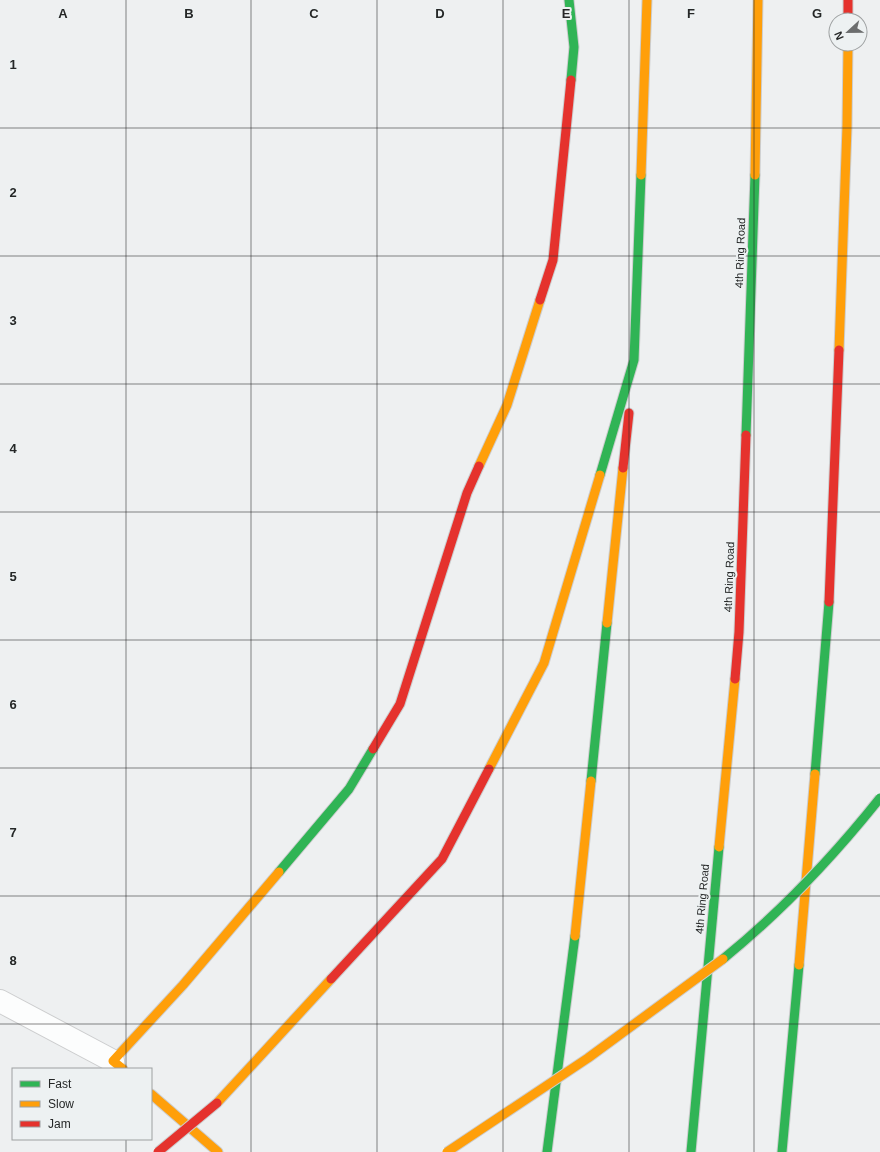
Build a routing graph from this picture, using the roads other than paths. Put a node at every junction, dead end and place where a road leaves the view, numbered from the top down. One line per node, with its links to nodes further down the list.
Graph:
1 (569, 0): 10 (main road)
2 (647, 0): 7 (main road)
3 (758, 0): 16 (main road, 4th Ring Road)
4 (848, 0): 5 (main road)
5 (848, 12)
6 (848, 52): 17 (main road)
7 (634, 360): 12 (main road, bridge); 15 (main road)
8 (880, 798): 14 (main road, bridge)
9 (0, 1001): 10 (street)
10 (118, 1065)
11 (152, 1095): 13 (main road)
12 (158, 1152)
13 (218, 1152)
14 (447, 1152)
15 (546, 1152)
16 (691, 1152)
17 (782, 1152)

